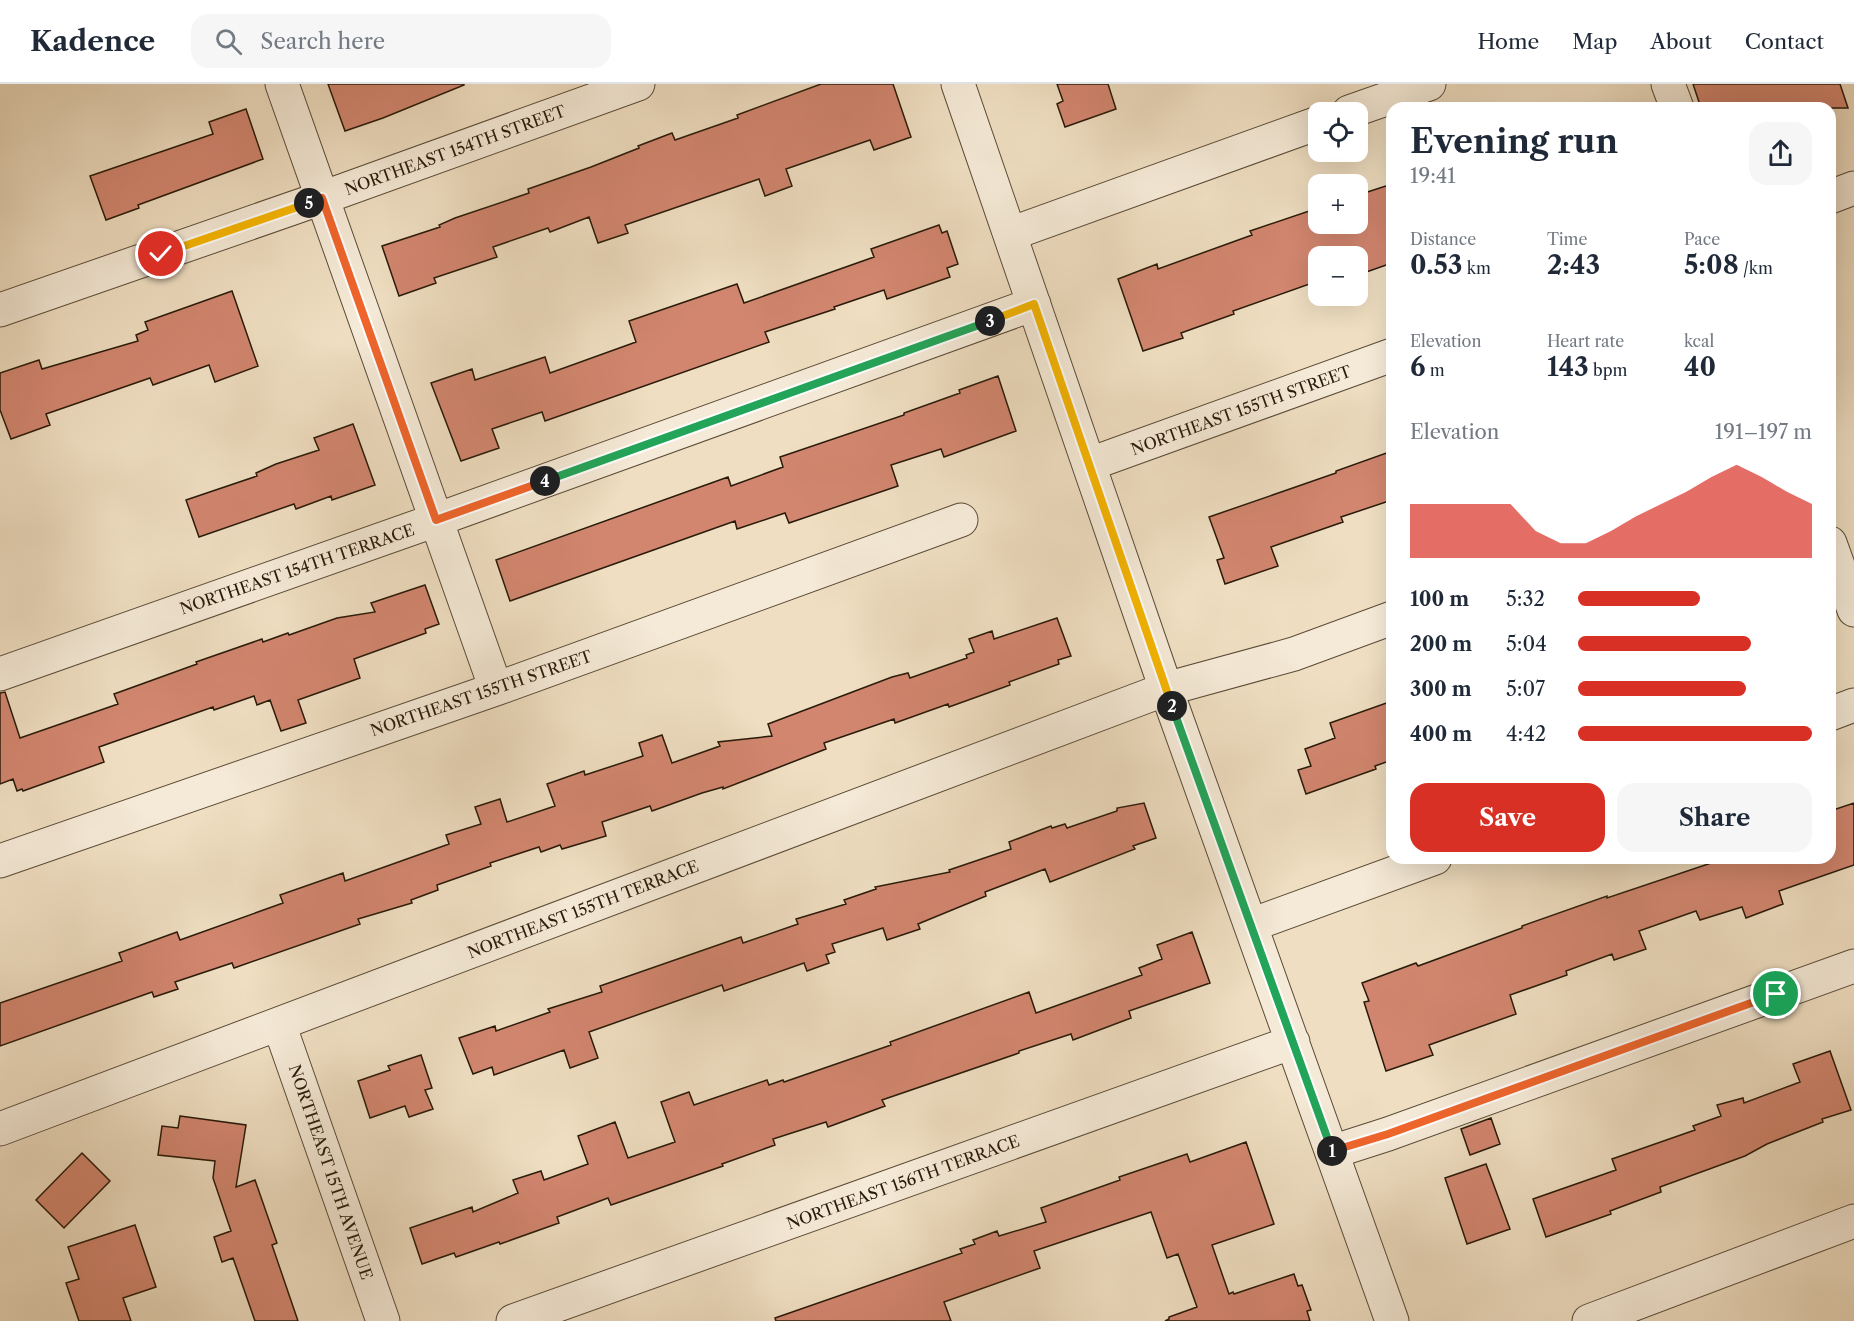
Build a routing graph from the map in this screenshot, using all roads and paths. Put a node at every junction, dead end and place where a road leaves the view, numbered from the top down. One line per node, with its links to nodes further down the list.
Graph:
1 (282, 84): 11 (street)
2 (638, 84): 11 (street, NORTHEAST 154TH STREET)
3 (958, 84): 12 (street)
4 (1429, 84): 7 (street)
5 (1668, 84): 6 (street)
6 (1675, 102)
7 (1368, 105)
8 (1308, 127): 12 (street)
9 (1854, 188): 10 (street)
10 (1836, 195)
11 (322, 198): 14 (street, NORTHEAST 154TH STREET); 17 (street)
12 (1010, 234): 13 (street)
13 (1034, 304): 16 (street); 17 (street, NORTHEAST 154TH TERRACE)
14 (0, 310)
15 (1386, 357): 16 (street, NORTHEAST 155TH STREET)
16 (1090, 464): 24 (street)
17 (436, 520): 22 (street, NORTHEAST 154TH TERRACE); 23 (street)
18 (961, 520): 23 (street, NORTHEAST 155TH STREET)
19 (1836, 560): 20 (street)
20 (1854, 610)
21 (1386, 620): 24 (street, NORTHEAST 155TH TERRACE)
22 (0, 674)
23 (496, 689): 27 (street, NORTHEAST 155TH STREET)
24 (1166, 689): 29 (street); 31 (street, NORTHEAST 155TH TERRACE)
25 (1854, 705): 26 (street)
26 (1836, 712)
27 (0, 861)
28 (1419, 864): 29 (street)
29 (1251, 925): 32 (street)
30 (1854, 966): 34 (street)
31 (279, 1024): 33 (street, NORTHEAST 155TH TERRACE); 36 (street, NORTHEAST 15TH AVENUE)
32 (1293, 1042): 34 (street); 37 (street, NORTHEAST 156TH TERRACE)
33 (0, 1129)
34 (1332, 1152): 38 (street)
35 (1854, 1221): 39 (street)
36 (383, 1321)
37 (513, 1321)
38 (1392, 1321)
39 (1589, 1321)

